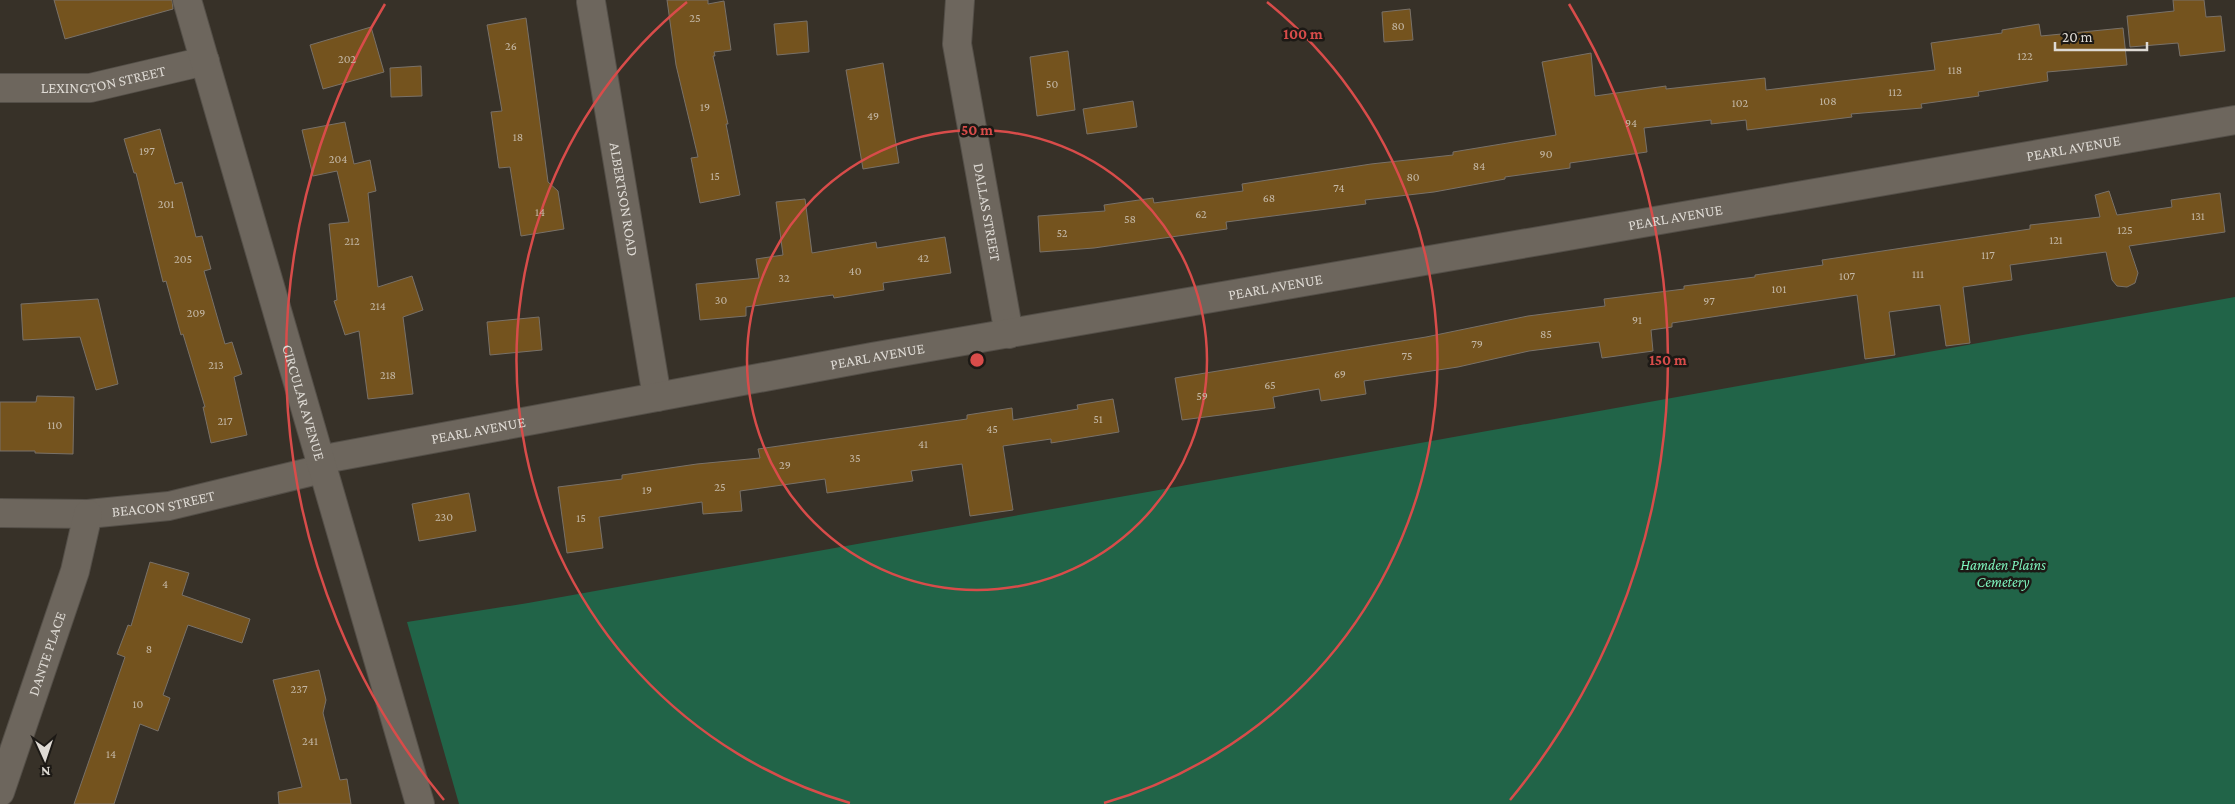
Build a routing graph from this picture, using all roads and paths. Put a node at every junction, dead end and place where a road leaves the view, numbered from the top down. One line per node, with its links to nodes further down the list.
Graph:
1 (187, 0): 4 (street, CIRCULAR AVENUE)
2 (960, 0): 7 (street, DALLAS STREET)
3 (591, 2): 8 (street, ALBERTSON ROAD)
4 (205, 61): 5 (street, LEXINGTON STREET); 9 (street, CIRCULAR AVENUE)
5 (0, 88)
6 (2235, 120): 7 (street, PEARL AVENUE)
7 (1010, 334): 8 (street, PEARL AVENUE)
8 (657, 397): 9 (street, PEARL AVENUE)
9 (320, 464): 11 (street, BEACON STREET); 13 (street, CIRCULAR AVENUE)
10 (0, 513): 11 (street, BEACON STREET)
11 (88, 514): 12 (street, DANTE PLACE)
12 (0, 792)
13 (420, 804)

